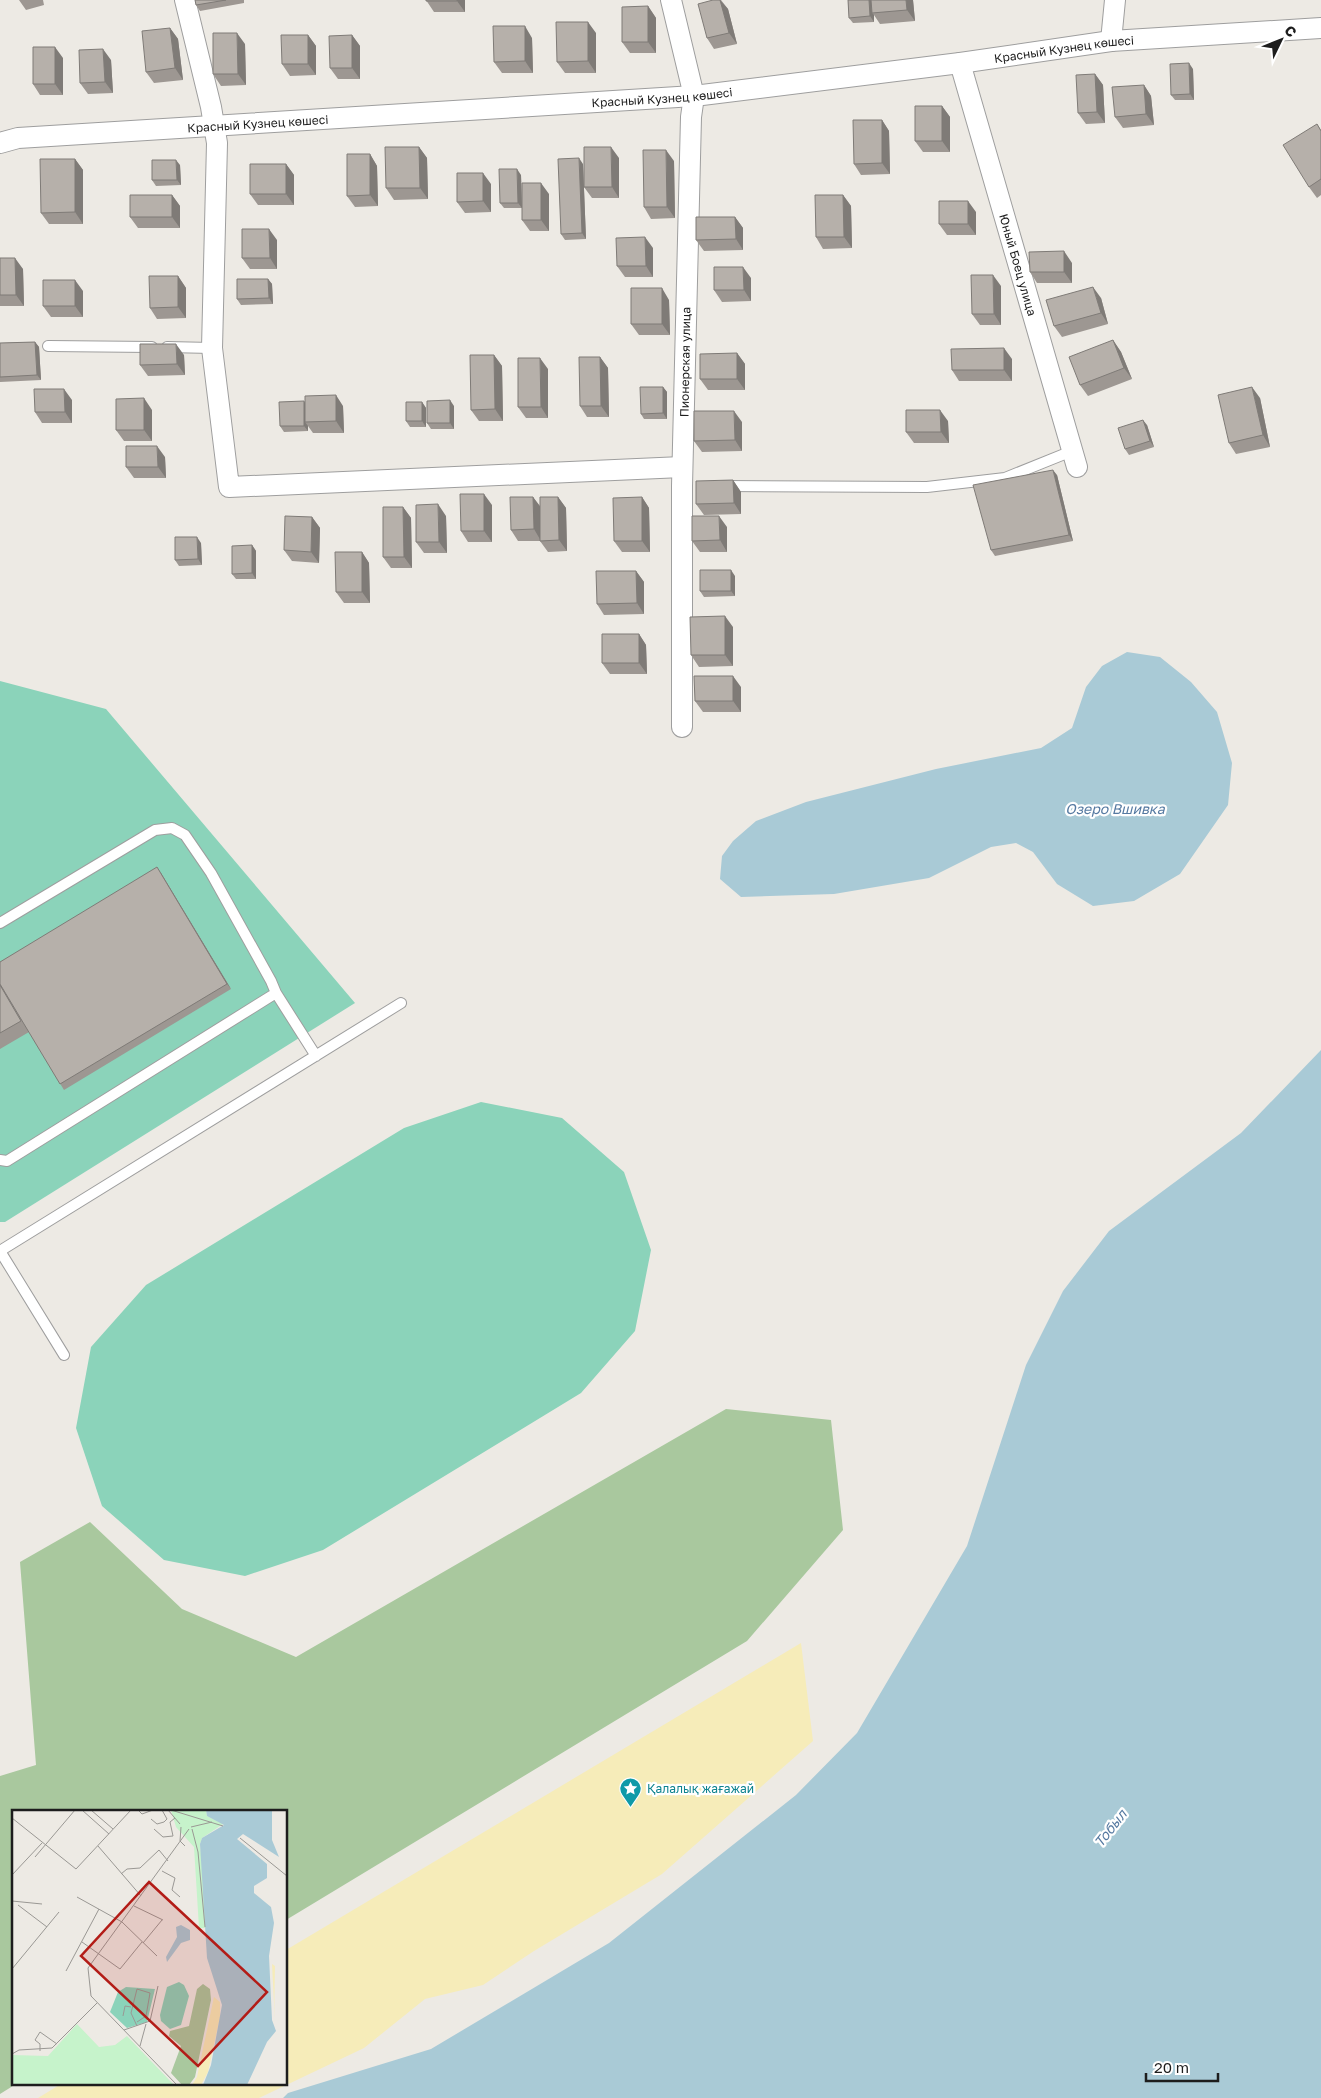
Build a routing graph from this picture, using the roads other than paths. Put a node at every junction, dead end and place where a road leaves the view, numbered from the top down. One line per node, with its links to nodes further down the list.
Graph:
1 (185, 0): 8 (street)
2 (671, 0): 7 (street, Пионерская улица)
3 (1115, 0): 5 (street)
4 (1321, 28): 5 (street, Красный Кузнец көшесі)
5 (1111, 41): 6 (street, Красный Кузнец көшесі)
6 (960, 64): 7 (street, Красный Кузнец көшесі); 12 (street, Юный Боец улица)
7 (694, 96): 8 (street, Красный Кузнец көшесі); 13 (street, Пионерская улица)
8 (214, 124): 9 (street, Красный Кузнец көшесі); 11 (street)
9 (0, 143)
10 (48, 346): 11 (lane)
11 (212, 348): 13 (street)
12 (1075, 459): 14 (lane)
13 (685, 480): 15 (street, Пионерская улица)
14 (711, 486)
15 (682, 727)
16 (0, 922): 17 (lane)
17 (276, 993): 19 (lane); 20 (lane)
18 (401, 1003): 19 (lane)
19 (316, 1056): 21 (lane)
20 (0, 1160)
21 (0, 1251): 22 (lane)
22 (64, 1355)

